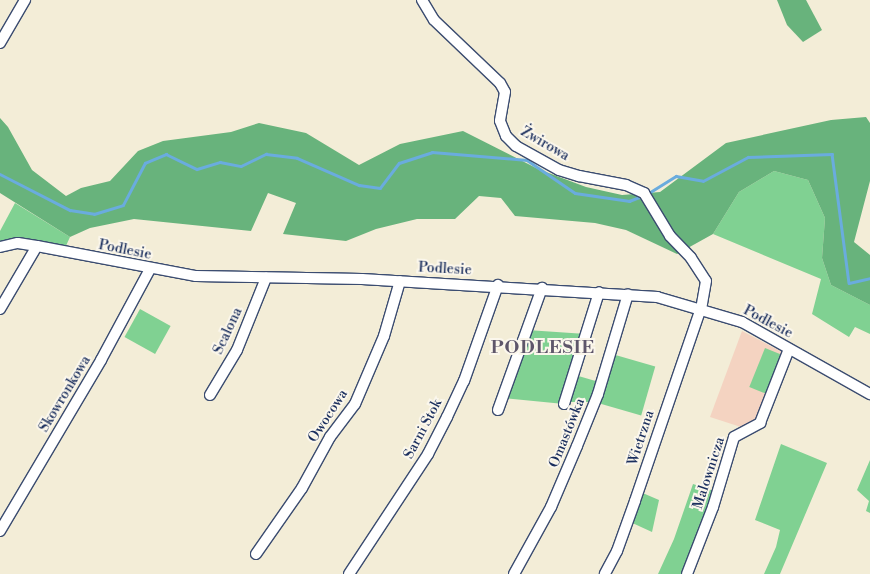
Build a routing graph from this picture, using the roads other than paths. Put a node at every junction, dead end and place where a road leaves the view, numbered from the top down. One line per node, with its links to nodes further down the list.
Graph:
1 (25, 0): 3 (street)
2 (422, 0): 4 (street, Żwirowa)
3 (0, 44)
4 (646, 196): 14 (street, Wietrzna)
5 (37, 246): 6 (street, Podlesie); 7 (street, Podlesie); 15 (street)
6 (0, 247)
7 (150, 269): 8 (street, Podlesie); 21 (street, Skowronkowa)
8 (266, 278): 9 (street, Podlesie); 18 (street, Scalona)
9 (400, 281): 10 (street, Podlesie); 22 (street, Owocowa)
10 (498, 285): 11 (street, Podlesie); 23 (street, Sarni Stok)
11 (542, 288): 12 (street, Podlesie); 20 (street)
12 (599, 292): 13 (street, Podlesie); 19 (street)
13 (628, 294): 14 (street, Podlesie); 24 (street, Omastówka)
14 (701, 308): 16 (street, Podlesie); 25 (street, Wietrzna)
15 (0, 309)
16 (789, 349): 17 (street, Podlesie); 26 (street, Malownicza)
17 (870, 394)
18 (210, 395)
19 (564, 404)
20 (498, 410)
21 (0, 532)
22 (256, 554)
23 (349, 574)
24 (514, 574)
25 (605, 574)
26 (687, 574)

